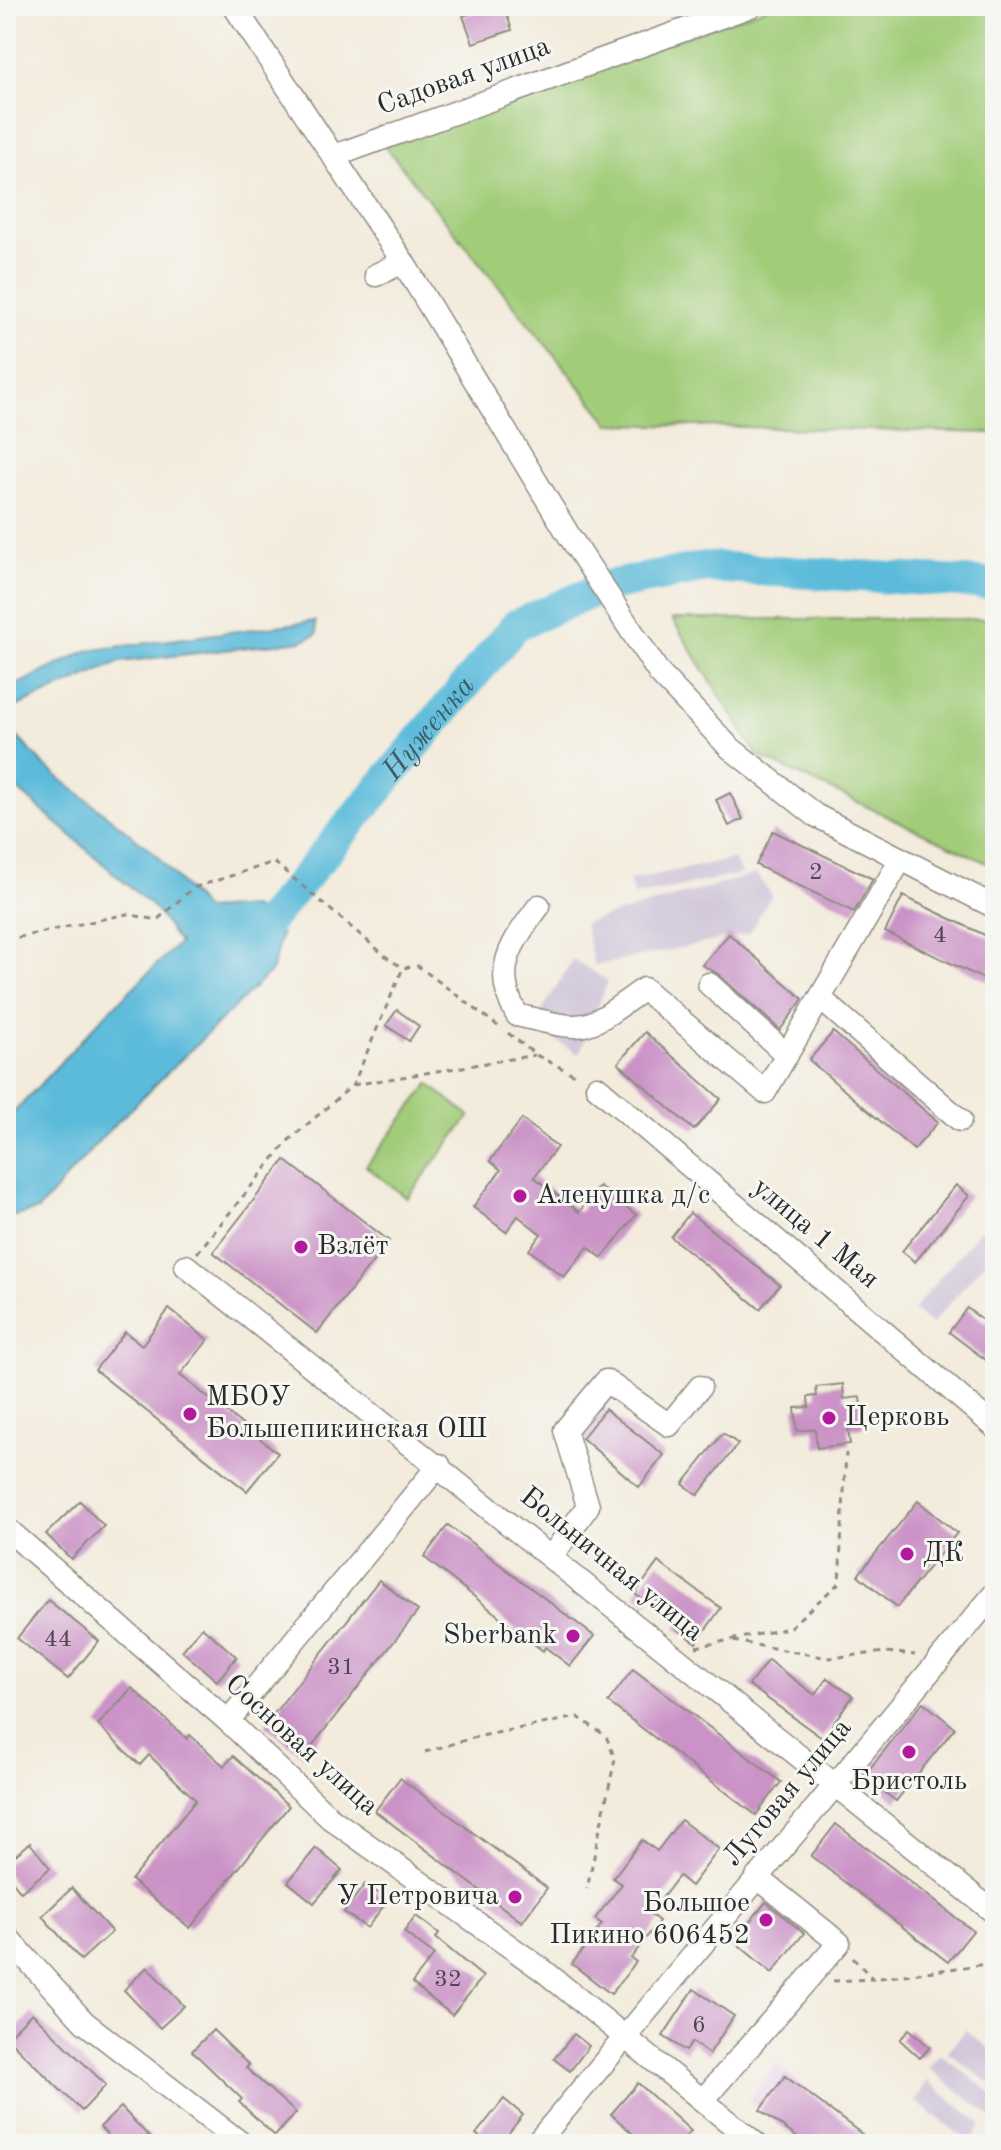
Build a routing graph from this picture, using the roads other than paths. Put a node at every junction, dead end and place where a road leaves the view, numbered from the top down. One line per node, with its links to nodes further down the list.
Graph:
1 (234, 6): 3 (street)
2 (751, 6): 3 (street, Садовая улица)
3 (334, 156): 4 (street)
4 (403, 262): 5 (street); 6 (street)
5 (376, 275)
6 (901, 859): 8 (street); 10 (street)
7 (539, 906): 11 (street)
8 (995, 907)
9 (709, 984): 11 (street)
10 (820, 998): 11 (street); 13 (street)
11 (787, 1055)
12 (597, 1087): 16 (street, улица 1 Мая)
13 (960, 1120)
14 (186, 1266): 17 (street, Больничная улица)
15 (700, 1387): 19 (street)
16 (995, 1427)
17 (439, 1465): 19 (street, Больничная улица); 21 (street)
18 (6, 1528): 21 (street, Сосновая улица)
19 (552, 1556): 22 (street, Больничная улица)
20 (995, 1593): 22 (street, Луговая улица)
21 (228, 1721): 26 (street, Сосновая улица)
22 (836, 1785): 23 (street, Луговая улица); 24 (street, Больничная улица)
23 (757, 1877): 26 (street, Луговая улица); 27 (street)
24 (995, 1913)
25 (6, 1936): 28 (street)
26 (623, 2036): 27 (street, Сосновая улица); 29 (street, Луговая улица)
27 (703, 2100): 30 (street, Сосновая улица)
28 (242, 2144)
29 (536, 2144)
30 (756, 2144)

